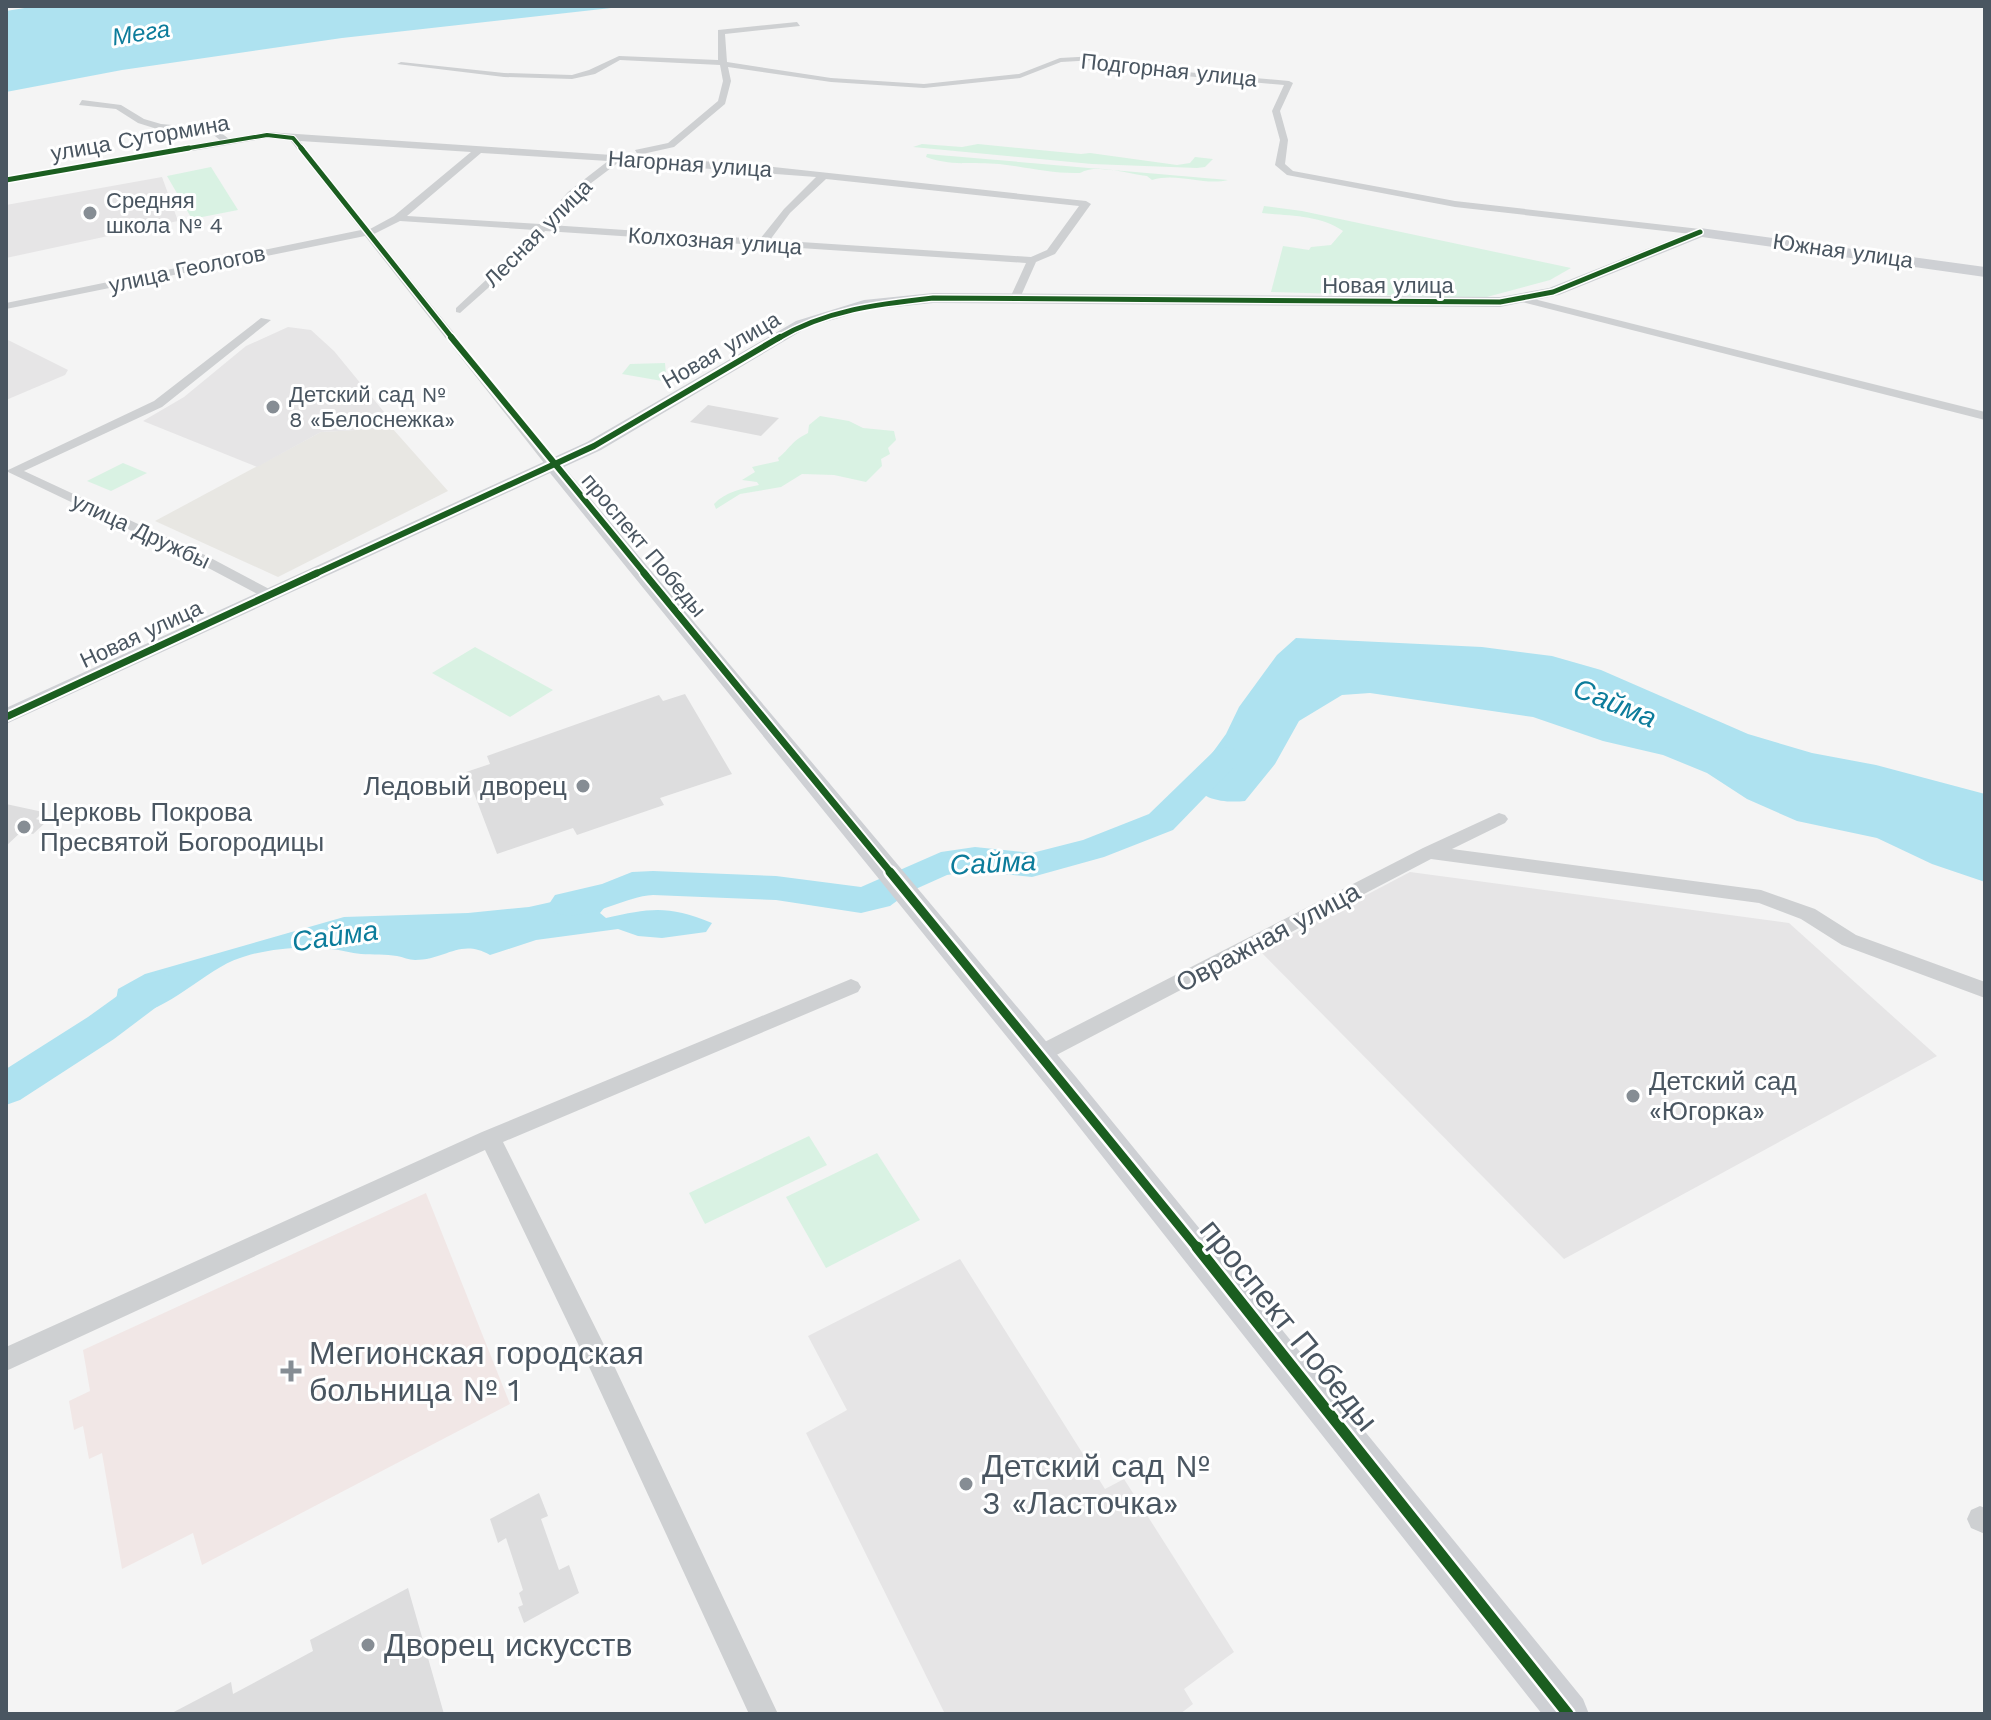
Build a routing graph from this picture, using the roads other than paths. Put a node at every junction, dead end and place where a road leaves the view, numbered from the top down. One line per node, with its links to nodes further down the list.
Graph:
1 (797, 24): 3 (street)
2 (401, 64): 3 (street, Подгорная улица)
3 (725, 64): 7 (street); 17 (street, Подгорная улица)
4 (82, 103): 6 (street)
5 (287, 136): 6 (street, улица Сутормина); 8 (street, Нагорная улица); 16 (street, проспект Победы)
6 (226, 141): 13 (street, улица Сутормина)
7 (671, 145): 9 (street); 11 (street)
8 (480, 149): 9 (street, Нагорная улица); 14 (street, улица Геологов)
9 (553, 154): 10 (street, Нагорная улица)
10 (618, 158): 11 (street, Нагорная улица); 15 (street, Лесная улица)
11 (714, 165): 12 (street, Нагорная улица)
12 (824, 175): 18 (street); 19 (street, Нагорная улица)
13 (6, 180)
14 (398, 218): 15 (street, Колхозная улица); 16 (street, улица Геологов)
15 (543, 229): 18 (street, Колхозная улица); 24 (street, Лесная улица)
16 (369, 232): 23 (street, улица Геологов); 27 (street, проспект Победы)
17 (1700, 232): 20 (street, Южная улица); 22 (street, Новая улица)
18 (761, 244): 19 (street, Колхозная улица)
19 (1032, 260): 21 (street)
20 (1985, 272)
21 (1015, 298): 22 (street, Новая улица); 27 (street, Новая улица)
22 (1522, 299): 26 (street)
23 (6, 306)
24 (460, 310)
25 (265, 320): 28 (street, улица Дружбы)
26 (1985, 416)
27 (553, 465): 28 (street, Новая улица); 34 (street, проспект Победы)
28 (268, 594): 29 (street, Новая улица)
29 (6, 717)
30 (1499, 819): 31 (street, Овражная улица)
31 (1429, 852): 33 (street); 34 (street, Овражная улица)
32 (851, 987): 35 (street)
33 (1985, 990)
34 (1038, 1055): 38 (street, проспект Победы)
35 (490, 1138): 36 (street); 37 (street)
36 (6, 1359)
37 (764, 1714)
38 (1568, 1714)

